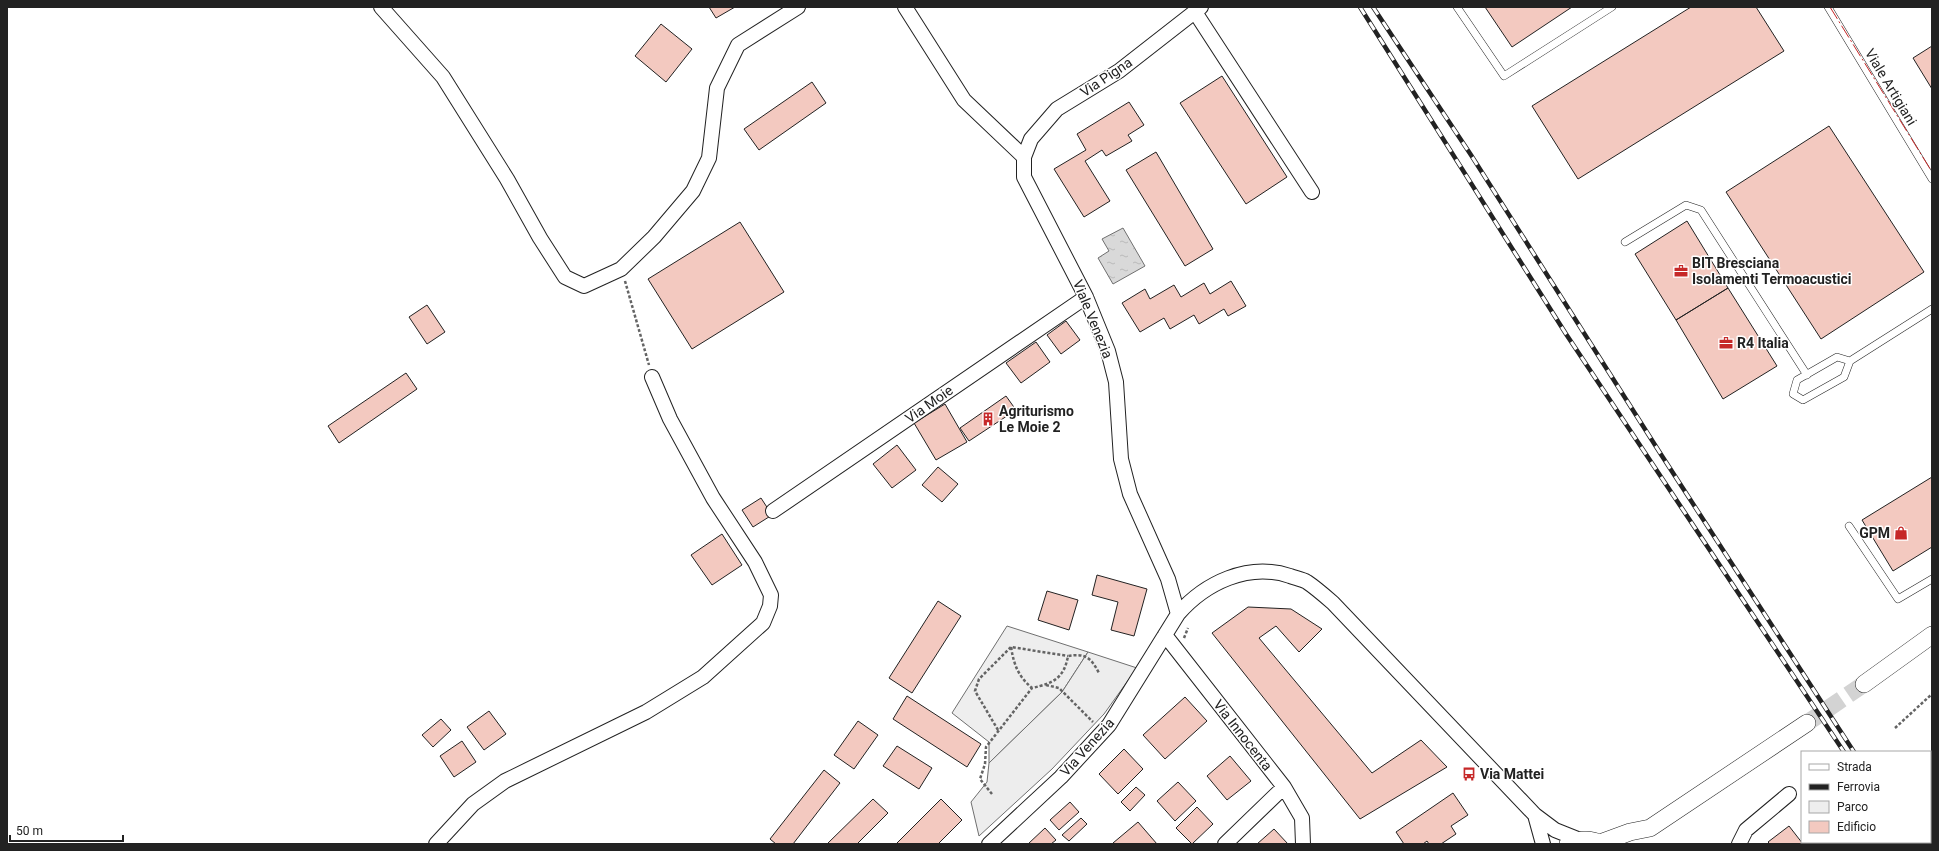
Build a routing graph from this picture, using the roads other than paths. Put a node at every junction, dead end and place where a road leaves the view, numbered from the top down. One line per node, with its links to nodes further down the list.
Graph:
1 (380, 7): 2 (street)
2 (798, 7)
3 (905, 7): 8 (street)
4 (1456, 7): 5 (lane)
5 (1612, 7)
6 (1828, 7): 9 (lane, Viale Artigiani)
7 (1198, 9): 8 (street, Via Pigna); 10 (street)
8 (1024, 157): 12 (street, Viale Venezia)
9 (1932, 180)
10 (1312, 192)
11 (1625, 242): 15 (lane)
12 (1086, 297): 17 (street, Via Moie); 20 (street, Viale Venezia)
13 (1932, 309): 14 (lane)
14 (1850, 361): 15 (lane); 15 (lane)
15 (1807, 375)
16 (652, 377): 33 (street)
17 (773, 511)
18 (1849, 526): 19 (lane)
19 (1932, 578)
20 (1168, 579): 21 (street, Viale Venezia); 22 (street, Viale Venezia)
21 (1189, 601): 22 (street, Via Venezia); 29 (street, Via Venezia)
22 (1178, 614): 23 (street, Via Venezia)
23 (1165, 635): 27 (street, Via Innocenta); 34 (street, Via Venezia)
24 (1932, 635): 25 (street)
25 (1864, 684)
26 (1807, 723): 30 (street)
27 (1284, 787): 35 (street); 36 (street, Via Innocenta)
28 (1790, 794): 39 (street)
29 (1535, 815): 31 (street, Via Venezia); 37 (street)
30 (1650, 828): 32 (street); 38 (street)
31 (1574, 842): 32 (street)
32 (1601, 843)
33 (436, 844)
34 (989, 844)
35 (1225, 844)
36 (1303, 844)
37 (1543, 844)
38 (1641, 844)
39 (1739, 844)

